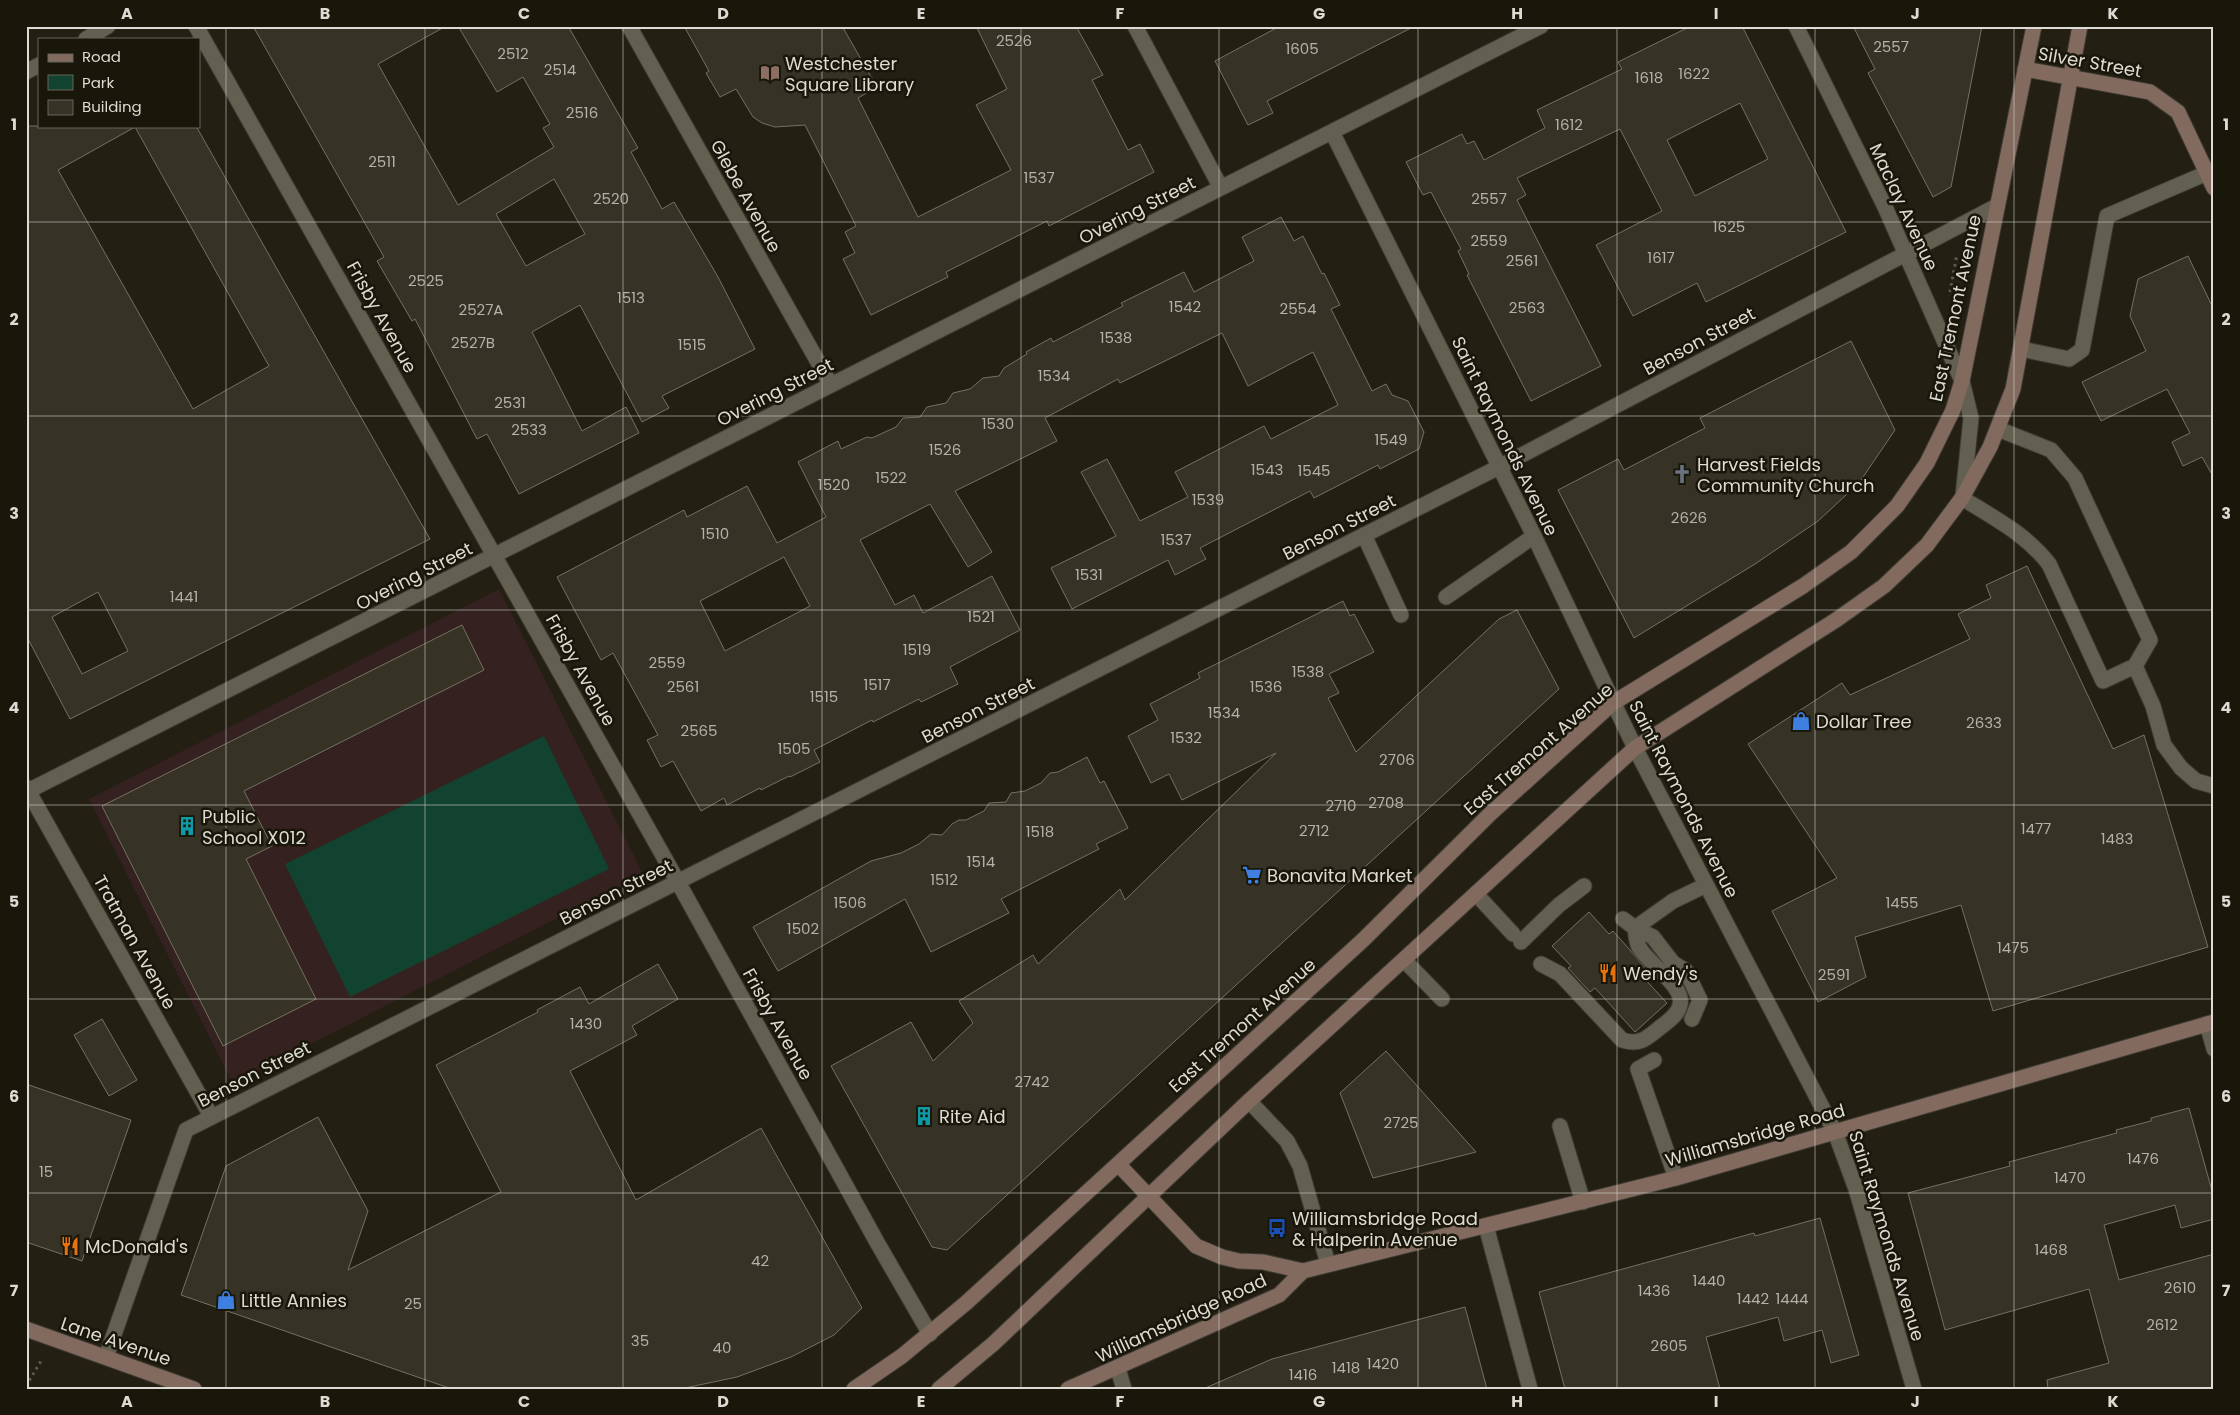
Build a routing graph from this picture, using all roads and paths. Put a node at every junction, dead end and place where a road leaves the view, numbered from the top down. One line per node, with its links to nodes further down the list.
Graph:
1 (108, 26): 9 (street)
2 (196, 26): 30 (street, Frisby Avenue)
3 (629, 26): 24 (street, Glebe Avenue)
4 (1135, 26): 16 (street)
5 (1541, 26): 14 (street, Overing Street)
6 (1796, 26): 20 (street, Maclay Avenue)
7 (2034, 26): 11 (main road, East Tremont Avenue)
8 (2080, 26): 13 (main road)
9 (88, 38)
10 (38, 66): 12 (street)
11 (2025, 69): 13 (main road, Silver Street); 18 (main road, East Tremont Avenue)
12 (26, 72)
13 (2070, 76): 15 (main road, Silver Street); 22 (main road)
14 (1332, 132): 16 (street, Overing Street); 26 (street, Saint Raymonds Avenue)
15 (2206, 173): 17 (main road, Silver Street); 22 (street)
16 (1221, 188): 24 (street, Overing Street)
17 (2214, 188)
18 (1996, 206): 20 (street, Benson Street); 23 (main road, East Tremont Avenue)
19 (1958, 246): 21 (path)
20 (1906, 254): 23 (street, Maclay Avenue); 26 (street, Benson Street)
21 (1948, 300)
22 (2021, 349): 25 (main road)
23 (1962, 381): 27 (street, Maclay Avenue); 34 (main road, East Tremont Avenue)
24 (831, 385): 30 (street, Overing Street)
25 (1998, 429): 27 (main road); 33 (street)
26 (1499, 466): 28 (street, Benson Street); 29 (street, Saint Raymonds Avenue)
27 (1962, 498): 33 (street); 35 (main road)
28 (1364, 535): 32 (street); 38 (street, Benson Street)
29 (1534, 536): 31 (street); 34 (street, Saint Raymonds Avenue)
30 (494, 555): 37 (street, Overing Street); 38 (street, Frisby Avenue)
31 (1446, 597)
32 (1401, 615)
33 (2134, 666): 36 (street)
34 (1613, 703): 35 (street, Saint Raymonds Avenue); 54 (main road, East Tremont Avenue)
35 (1635, 748): 39 (street, Saint Raymonds Avenue); 41 (main road)
36 (2214, 786)
37 (27, 790): 51 (street, Tratman Avenue)
38 (678, 882): 51 (street, Benson Street); 62 (street, Frisby Avenue)
39 (1706, 885): 42 (street); 53 (street, Saint Raymonds Avenue)
40 (1584, 886): 41 (street)
41 (1476, 894): 43 (main road)
42 (1629, 924): 44 (street); 46 (street)
43 (1405, 961): 45 (street); 50 (main road)
44 (1541, 964)
45 (1442, 999)
46 (1692, 1019)
47 (2210, 1023): 48 (street); 53 (main road, Williamsbridge Road)
48 (2214, 1049)
49 (1654, 1060): 55 (street)
50 (1249, 1101): 56 (main road); 59 (street)
51 (211, 1116): 63 (street, Benson Street)
52 (1560, 1126): 57 (street)
53 (1835, 1132): 55 (main road, Williamsbridge Road); 71 (street, Saint Raymonds Avenue)
54 (1118, 1164): 56 (main road, Williamsbridge Road); 62 (main road, East Tremont Avenue)
55 (1676, 1178): 57 (main road, Williamsbridge Road)
56 (1148, 1198): 60 (main road, Williamsbridge Road); 67 (main road)
57 (1582, 1202): 58 (main road, Williamsbridge Road)
58 (1486, 1226): 59 (main road, Williamsbridge Road); 70 (street)
59 (1328, 1264): 60 (main road, Williamsbridge Road)
60 (1303, 1271): 64 (main road, Williamsbridge Road)
61 (26, 1329): 63 (main road, Lane Avenue)
62 (930, 1334): 66 (main road, East Tremont Avenue)
63 (106, 1357): 65 (main road, Lane Avenue)
64 (1118, 1369): 68 (main road, Williamsbridge Road); 69 (street)
65 (194, 1389)
66 (854, 1389)
67 (939, 1389)
68 (1068, 1389)
69 (1124, 1389)
70 (1530, 1389)
71 (1914, 1389)

